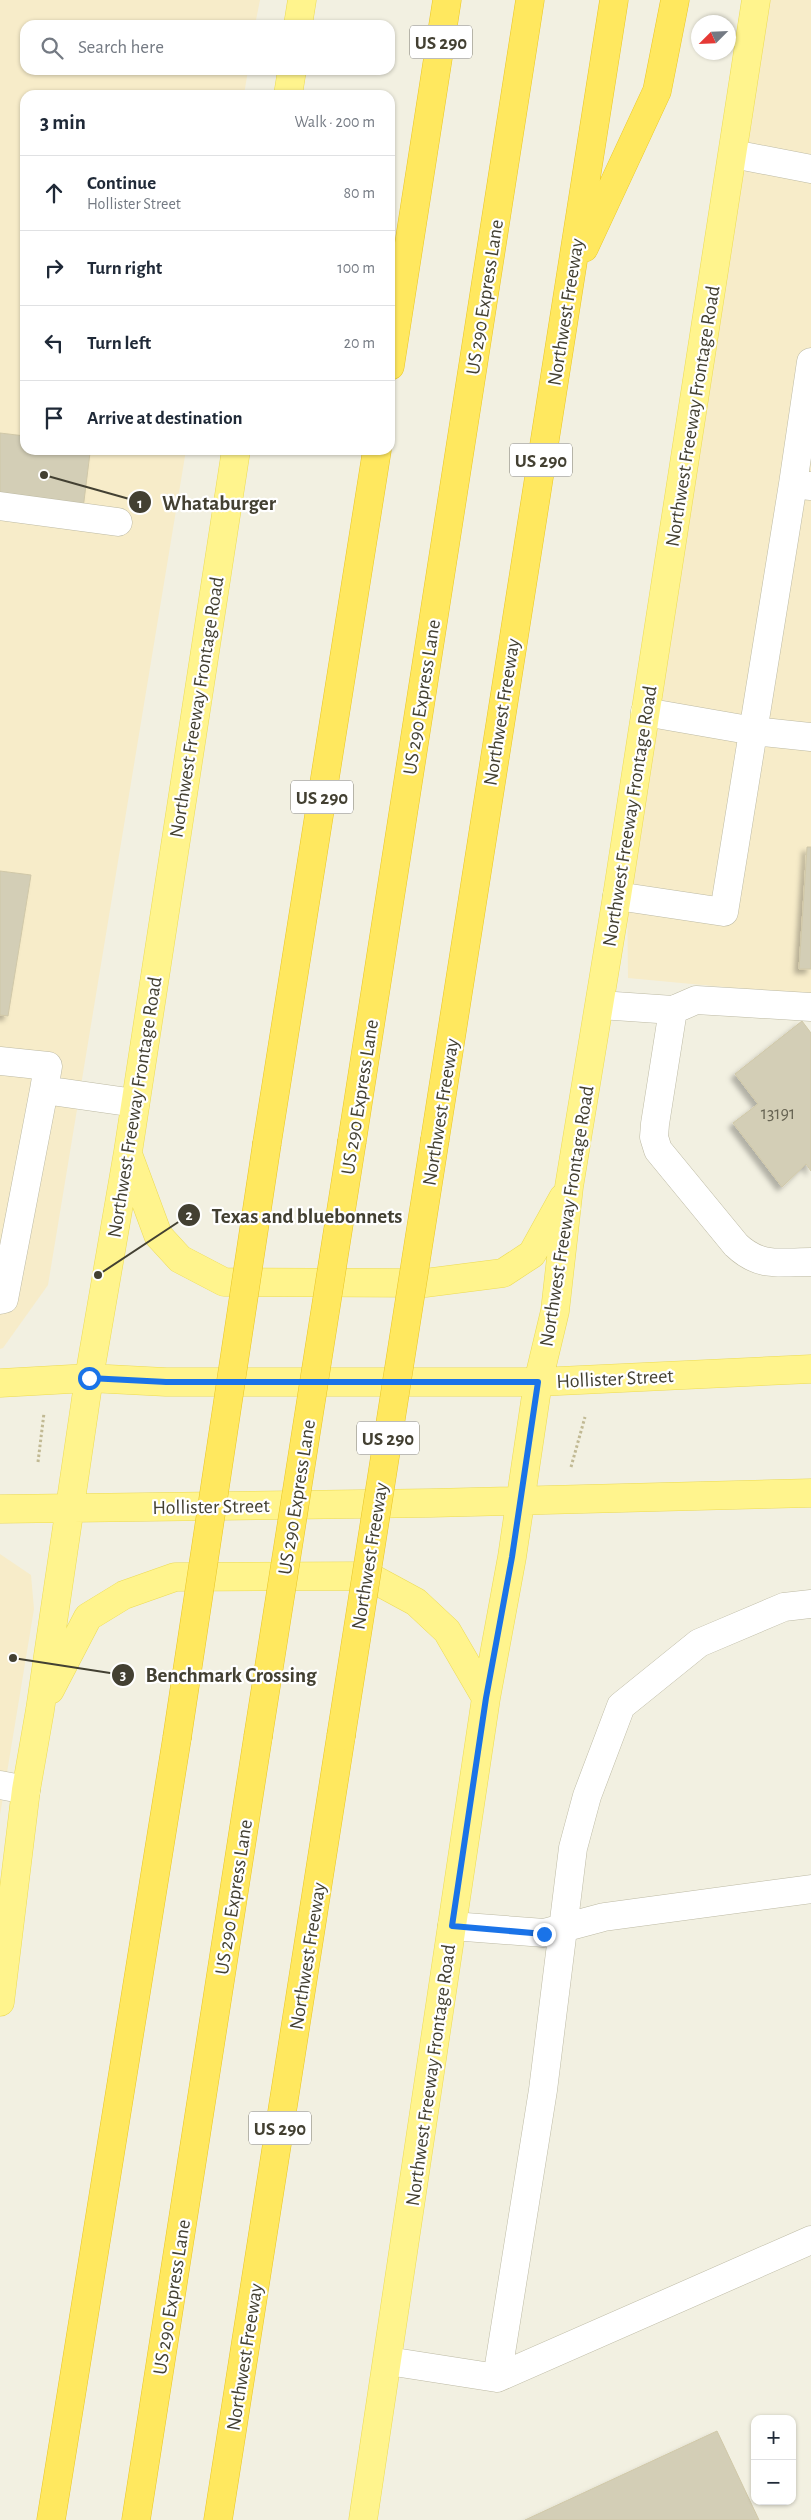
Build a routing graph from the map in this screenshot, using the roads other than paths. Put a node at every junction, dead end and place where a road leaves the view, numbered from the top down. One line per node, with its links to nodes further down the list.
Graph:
1 (302, 0): 8 (main road)
2 (431, 0): 10 (highway)
3 (447, 0): 10 (highway, US 290)
4 (530, 0): 56 (highway, US 290 Express Lane, bridge)
5 (614, 0): 14 (highway, Northwest Freeway / US 290)
6 (675, 0): 14 (highway)
7 (756, 0): 12 (main road, Northwest Freeway Frontage Road)
8 (299, 20)
9 (291, 75): 11 (main road)
10 (434, 84): 15 (highway, US 290)
11 (289, 90)
12 (733, 154): 13 (lane); 22 (main road, Northwest Freeway Frontage Road)
13 (811, 169)
14 (570, 276): 57 (highway, Northwest Freeway / US 290, bridge)
15 (395, 334)
16 (811, 362): 19 (lane)
17 (235, 455): 31 (main road, Northwest Freeway Frontage Road)
18 (376, 455): 55 (highway, US 290, bridge)
19 (802, 485): 23 (lane)
20 (0, 506): 21 (lane)
21 (118, 522)
22 (645, 712): 23 (lane); 25 (main road, Northwest Freeway Frontage Road)
23 (754, 730): 24 (lane); 25 (lane)
24 (811, 737)
25 (617, 896): 26 (main road, Northwest Freeway Frontage Road)
26 (600, 1005): 28 (lane); 33 (main road, Northwest Freeway Frontage Road)
27 (811, 1007): 28 (lane)
28 (673, 1010): 34 (lane)
29 (0, 1061): 30 (lane)
30 (44, 1090): 31 (lane); 35 (lane)
31 (135, 1103): 32 (main road, Northwest Freeway Frontage Road)
32 (128, 1152): 33 (main road); 37 (main road, Northwest Freeway Frontage Road)
33 (569, 1187): 38 (main road, Northwest Freeway Frontage Road)
34 (811, 1262)
35 (0, 1300)
36 (811, 1369): 38 (main road, Hollister Street)
37 (89, 1378): 38 (main road, Hollister Street); 39 (main road, Hollister Street); 42 (main road, Northwest Freeway Frontage Road)
38 (538, 1382): 41 (main road, Northwest Freeway Frontage Road)
39 (0, 1383)
40 (811, 1493): 41 (main road, Hollister Street)
41 (520, 1500): 42 (main road, Hollister Street); 45 (main road, Northwest Freeway Frontage Road)
42 (70, 1508): 43 (main road, Hollister Street); 46 (main road, Northwest Freeway Frontage Road)
43 (0, 1509)
44 (811, 1604): 50 (lane)
45 (486, 1698): 46 (main road); 49 (main road, Northwest Freeway Frontage Road)
46 (40, 1710): 47 (main road, Northwest Freeway Frontage Road)
47 (13, 1788): 51 (main road, Northwest Freeway Frontage Road)
48 (811, 1889): 50 (lane)
49 (452, 1926): 50 (lane); 53 (main road, Northwest Freeway Frontage Road)
50 (564, 1930): 54 (lane)
51 (0, 2002)
52 (811, 2240): 54 (lane)
53 (388, 2361): 54 (lane); 58 (main road, Northwest Freeway Frontage Road)
54 (496, 2378)
55 (51, 2520)
56 (136, 2520)
57 (218, 2520)
58 (363, 2520)

